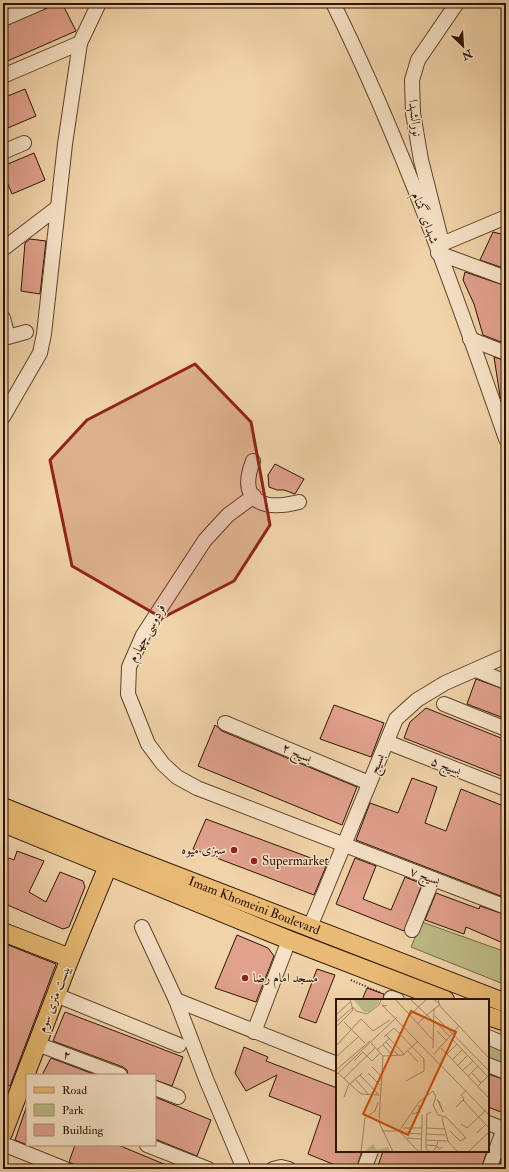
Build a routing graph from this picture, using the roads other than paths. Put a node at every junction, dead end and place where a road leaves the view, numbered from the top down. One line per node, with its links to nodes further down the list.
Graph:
1 (40, 3): 5 (street)
2 (99, 3): 6 (street)
3 (333, 3): 12 (street, شهدای گمنام)
4 (457, 3): 12 (street, نورالشهدا)
5 (3, 19)
6 (80, 43): 7 (street); 10 (street)
7 (3, 76)
8 (24, 143): 9 (street)
9 (3, 152)
10 (58, 207): 13 (street); 19 (street)
11 (506, 217): 12 (street)
12 (440, 248): 14 (street); 17 (street, شهدای گمنام)
13 (3, 249)
14 (506, 278)
15 (3, 318): 16 (street)
16 (26, 332)
17 (470, 339): 18 (street); 20 (street, شهدای گمنام)
18 (506, 353)
19 (3, 417)
20 (505, 432)
21 (253, 461): 22 (street)
22 (254, 496): 23 (street); 35 (street, فردوسی چهارم)
23 (299, 502)
24 (506, 656): 25 (street, بسیج)
25 (476, 670): 26 (street); 30 (street, بسیج)
26 (506, 682)
27 (444, 704): 29 (street)
28 (225, 723): 31 (street, بسیج ۲)
29 (506, 729)
30 (387, 742): 31 (street, بسیج); 32 (street, بسیج ۵)
31 (369, 783): 35 (street, بسیج)
32 (506, 789)
33 (3, 807): 40 (main road, Imam Khomeini Boulevard)
34 (3, 823): 36 (main road, Imam Khomeini Boulevard)
35 (344, 845): 37 (street, بسیج ۷); 40 (street, بسیج)
36 (108, 866): 43 (main road, Imam Khomeini Boulevard); 44 (main road, بیست متری سوم)
37 (433, 879): 38 (street, بسیج ۷); 41 (street)
38 (506, 906)
39 (142, 927): 47 (street)
40 (310, 927): 48 (main road, Imam Khomeini Boulevard)
41 (412, 930)
42 (3, 932): 44 (main road)
43 (289, 940): 46 (main road, Imam Khomeini Boulevard); 51 (street)
44 (70, 958): 45 (main road, بیست متری سوم)
45 (56, 995): 53 (main road, بیست متری سوم); 55 (street)
46 (441, 999)
47 (176, 1000): 51 (street); 73 (street)
48 (506, 1003)
49 (489, 1016): 50 (main road)
50 (506, 1022)
51 (254, 1032): 56 (street)
52 (489, 1037): 54 (street)
53 (37, 1044): 59 (main road, بیست متری سوم); 60 (street, ۲)
54 (506, 1045)
55 (179, 1046)
56 (336, 1064)
57 (489, 1065): 58 (street)
58 (506, 1072)
59 (28, 1074)
60 (117, 1074)
61 (26, 1082): 63 (main road, بیست متری سوم)
62 (156, 1088): 64 (street)
63 (22, 1096): 67 (main road, بیست متری سوم)
64 (178, 1097)
65 (489, 1123): 66 (street)
66 (505, 1129): 77 (street)
67 (3, 1133)
68 (3, 1144): 71 (street)
69 (150, 1146): 72 (street)
70 (371, 1152): 76 (street)
71 (65, 1169)
72 (208, 1169)
73 (244, 1169)
74 (273, 1169): 75 (street)
75 (289, 1169)
76 (364, 1169)
77 (489, 1169)

